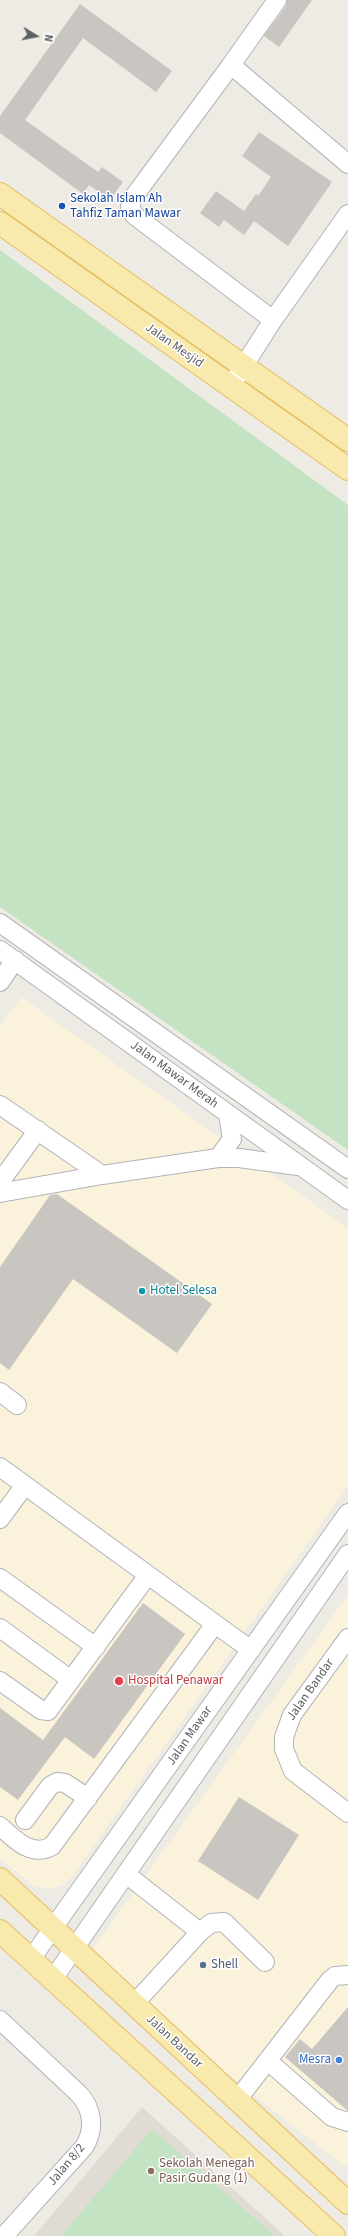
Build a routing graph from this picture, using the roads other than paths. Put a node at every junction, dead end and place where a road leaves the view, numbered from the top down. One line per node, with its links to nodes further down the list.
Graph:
1 (277, 0): 2 (street)
2 (231, 65): 3 (street); 7 (street)
3 (348, 164)
4 (0, 194): 8 (main road, Jalan Mesjid)
5 (348, 214): 7 (street)
6 (0, 222): 9 (main road, Jalan Mesjid)
7 (273, 320): 8 (street)
8 (243, 366): 9 (street); 10 (main road, Jalan Mesjid)
9 (231, 386): 11 (main road, Jalan Mesjid)
10 (348, 440)
11 (348, 469)
12 (0, 923): 21 (street, Jalan Mawar Merah)
13 (0, 950): 14 (street, Jalan Mawar Merah)
14 (15, 960): 15 (street); 17 (street, Jalan Mawar Merah)
15 (0, 982)
16 (0, 1105): 18 (street)
17 (228, 1114): 19 (street); 20 (street, Jalan Mawar Merah)
18 (38, 1130): 22 (street); 23 (street)
19 (218, 1158): 20 (street); 22 (street)
20 (302, 1166): 25 (street, Jalan Mawar Merah)
21 (348, 1169)
22 (102, 1175): 24 (street)
23 (0, 1182)
24 (0, 1193)
25 (348, 1200)
26 (0, 1392): 27 (street)
27 (17, 1405)
28 (0, 1467): 29 (street)
29 (25, 1485): 31 (street); 33 (street)
30 (348, 1513): 39 (street, Jalan Mawar)
31 (0, 1519)
32 (348, 1554): 46 (street, Jalan Mawar)
33 (148, 1575): 35 (street); 38 (street)
34 (0, 1578): 38 (street)
35 (215, 1624): 39 (street); 42 (street)
36 (0, 1628): 40 (street)
37 (348, 1638): 43 (street, Jalan Bandar)
38 (96, 1647): 40 (street)
39 (251, 1650): 48 (street, Jalan Mawar)
40 (71, 1680): 41 (street)
41 (0, 1681)
42 (88, 1798): 44 (street); 45 (street)
43 (348, 1813)
44 (25, 1820)
45 (0, 1826)
46 (126, 1874): 50 (street); 51 (street, Jalan Mawar)
47 (0, 1879): 48 (main road, Jalan Bandar)
48 (53, 1929): 51 (main road, Jalan Bandar); 52 (street, Jalan Mawar)
49 (0, 1931): 52 (main road)
50 (200, 1932): 53 (street); 56 (street)
51 (74, 1949): 55 (street, Jalan Mawar); 56 (main road, Jalan Bandar)
52 (31, 1959): 55 (main road)
53 (265, 1962)
54 (348, 1975): 58 (street)
55 (53, 1979): 63 (main road)
56 (134, 2004): 59 (main road, Jalan Bandar)
57 (0, 2020): 62 (street, Jalan 8/2)
58 (268, 2061): 59 (street); 60 (street)
59 (237, 2100): 61 (main road, Jalan Bandar)
60 (348, 2122)
61 (348, 2203)
62 (4, 2236)
63 (334, 2236)

